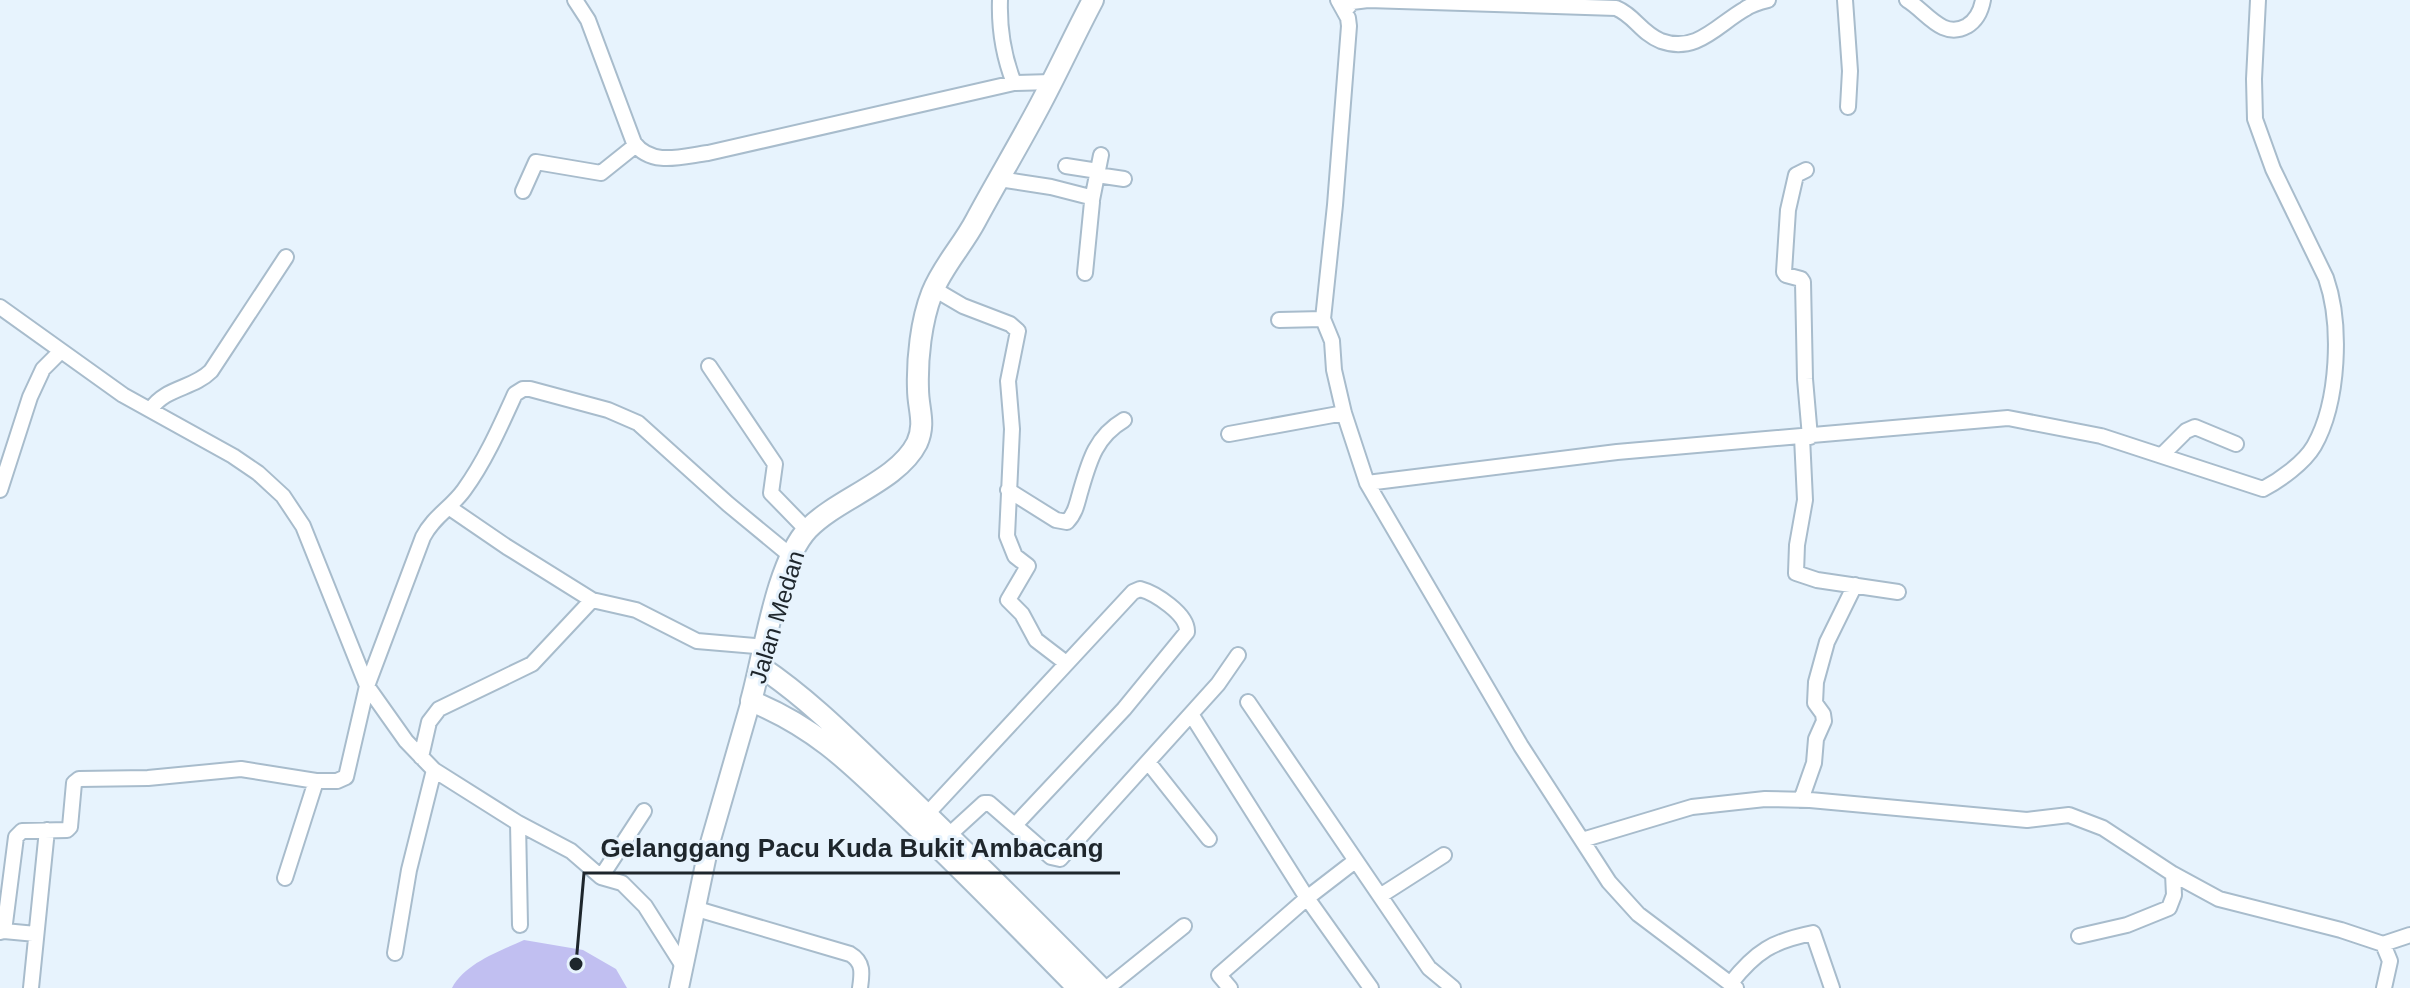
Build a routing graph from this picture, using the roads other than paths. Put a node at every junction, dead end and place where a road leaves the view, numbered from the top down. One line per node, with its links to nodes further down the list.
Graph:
1 (575, 0): 14 (street)
2 (1000, 0): 12 (street)
3 (1093, 0): 11 (highway, Jalan Medan)
4 (1768, 0): 9 (street)
5 (1845, 0): 13 (street)
6 (1907, 0): 7 (street)
7 (1983, 0)
8 (2258, 0): 37 (street)
9 (1460, 2): 10 (street)
10 (1341, 5): 27 (street)
11 (1052, 82): 12 (street); 19 (highway, Jalan Medan)
12 (1014, 83): 14 (street)
13 (1848, 107)
14 (636, 145): 21 (street)
15 (1101, 155): 18 (street)
16 (1066, 166): 18 (street)
17 (1806, 170): 35 (street)
18 (1098, 173): 20 (street); 22 (street)
19 (999, 179): 22 (street); 25 (highway, Jalan Medan)
20 (1124, 179)
21 (523, 191)
22 (1092, 200): 24 (street)
23 (286, 257): 31 (street)
24 (1085, 273)
25 (934, 289): 40 (street); 42 (highway, Jalan Medan)
26 (0, 307): 29 (street)
27 (1323, 319): 28 (street); 32 (street)
28 (1279, 320)
29 (61, 351): 31 (street); 39 (street)
30 (709, 366): 42 (street)
31 (151, 409): 50 (street)
32 (1344, 413): 34 (street); 38 (street)
33 (1124, 420): 40 (street)
34 (1229, 434)
35 (1806, 437): 37 (street); 38 (street); 44 (street)
36 (2236, 444): 37 (street)
37 (2162, 455)
38 (1367, 483): 66 (street)
39 (0, 490)
40 (1008, 490): 49 (street)
41 (450, 508): 43 (street); 46 (street); 50 (street)
42 (807, 530): 43 (highway, Jalan Medan)
43 (791, 556): 48 (highway, Jalan Medan)
44 (1855, 585): 45 (street); 58 (street)
45 (1898, 592)
46 (592, 600): 48 (street); 54 (street)
47 (1238, 655): 53 (street)
48 (763, 657): 51 (highway, Jalan Medan); 60 (highway)
49 (1066, 663): 60 (street); 62 (street)
50 (367, 686): 54 (street); 57 (street)
51 (751, 701): 74 (main road, Jalan Medan); 88 (highway)
52 (1248, 702): 68 (street)
53 (1191, 714): 55 (street); 73 (street)
54 (421, 757): 56 (street)
55 (1148, 762): 62 (street); 65 (street)
56 (434, 770): 61 (street); 82 (street)
57 (316, 781): 63 (street); 71 (street)
58 (1801, 800): 66 (street); 69 (street)
59 (644, 811): 70 (street)
60 (927, 814): 64 (highway)
61 (518, 823): 70 (street); 75 (street)
62 (1016, 824): 64 (street)
63 (47, 830): 77 (street); 78 (street)
64 (949, 835): 89 (highway)
65 (1209, 839)
66 (1582, 840): 84 (street)
67 (1444, 855): 72 (street)
68 (1355, 861): 72 (street); 73 (street)
69 (2173, 874): 80 (street); 81 (street)
70 (601, 877): 83 (street)
71 (285, 878)
72 (1380, 896): 93 (street)
73 (1307, 898): 91 (street); 92 (street)
74 (697, 909): 83 (main road, Jalan Medan); 87 (street)
75 (520, 925)
76 (1184, 926): 90 (street)
77 (2, 931): 78 (street)
78 (36, 934): 85 (street)
79 (2410, 935): 81 (street)
80 (2079, 936)
81 (2383, 944): 95 (street)
82 (395, 953)
83 (683, 966): 86 (main road, Jalan Medan)
84 (1733, 986): 94 (street)
85 (31, 988)
86 (679, 988)
87 (860, 988)
88 (1078, 988)
89 (1101, 988)
90 (1107, 988)
91 (1230, 988)
92 (1371, 988)
93 (1453, 988)
94 (1832, 988)
95 (2384, 988)

